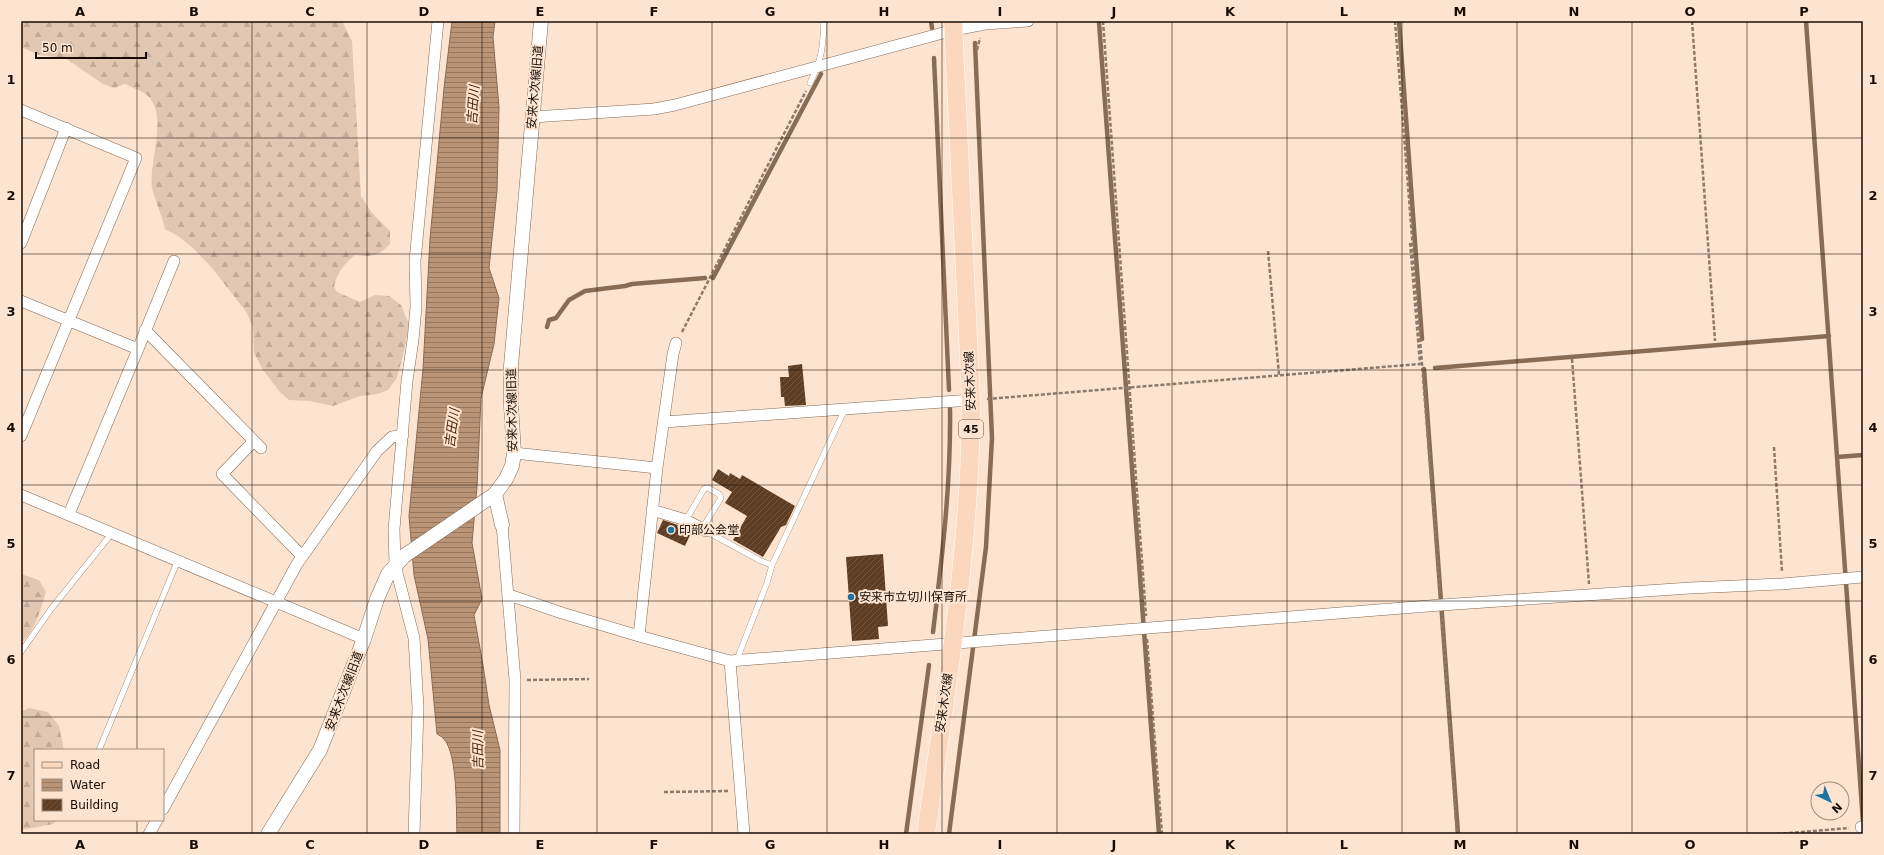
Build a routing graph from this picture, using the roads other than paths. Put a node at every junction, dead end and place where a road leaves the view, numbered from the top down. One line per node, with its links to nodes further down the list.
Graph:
1 (438, 21): 21 (street)
2 (541, 21): 9 (street, 安来木次線旧道)
3 (824, 21): 6 (lane)
4 (1028, 21): 5 (street)
5 (954, 26): 6 (street); 18 (main road, 安来木次線 / 45)
6 (818, 66): 7 (lane); 9 (street)
7 (810, 83)
8 (21, 110): 10 (street)
9 (533, 117): 25 (street, 安来木次線旧道)
10 (66, 128): 11 (street); 14 (street)
11 (21, 243)
12 (174, 261): 15 (street)
13 (21, 301): 14 (street)
14 (68, 320): 17 (street); 22 (street)
15 (145, 330): 17 (street); 23 (street)
16 (676, 343): 20 (street)
17 (138, 349): 30 (street)
18 (971, 400): 19 (street); 44 (main road, 安来木次線 / 45)
19 (845, 409): 20 (street); 38 (lane)
20 (664, 422): 26 (street)
21 (403, 434): 35 (street); 37 (street)
22 (21, 436)
23 (253, 440): 24 (street); 35 (street)
24 (261, 448)
25 (514, 453): 26 (street); 28 (street, 安来木次線旧道)
26 (656, 468): 29 (street)
27 (21, 494): 30 (street)
28 (493, 496): 32 (street); 37 (street, 安来木次線旧道)
29 (652, 510): 31 (street); 42 (street)
30 (69, 514): 34 (street)
31 (686, 520): 33 (street); 33 (lane)
32 (502, 525): 40 (street)
33 (704, 530): 38 (lane)
34 (113, 532): 36 (street); 45 (lane)
35 (302, 556): 41 (street)
36 (178, 560): 41 (street); 47 (lane)
37 (400, 561): 43 (street, 安来木次線旧道); 52 (street)
38 (772, 565): 46 (lane)
39 (1863, 577): 44 (street)
40 (509, 595): 42 (street); 53 (street)
41 (277, 601): 43 (street); 48 (street)
42 (639, 636): 46 (street)
43 (364, 639): 51 (street, 安来木次線旧道)
44 (952, 644): 46 (street); 55 (main road, 安来木次線 / 45)
45 (21, 652)
46 (734, 660): 54 (street)
47 (99, 749)
48 (164, 807)
49 (156, 821): 50 (street)
50 (149, 834)
51 (268, 834)
52 (414, 834)
53 (514, 834)
54 (744, 834)
55 (926, 834)

